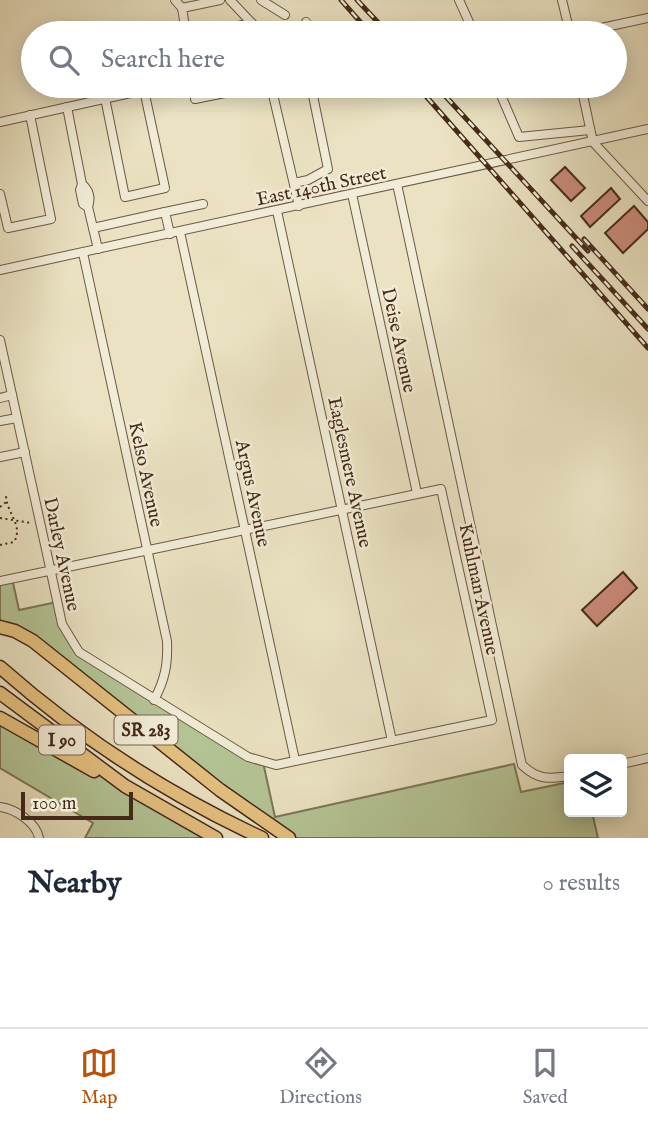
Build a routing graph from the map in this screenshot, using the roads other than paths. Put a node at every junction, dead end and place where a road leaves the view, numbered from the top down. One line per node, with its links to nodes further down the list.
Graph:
1 (175, 0): 7 (street)
2 (220, 0): 7 (street)
3 (230, 0): 11 (street)
4 (261, 0): 8 (street)
5 (459, 0): 12 (street)
6 (562, 0): 13 (street)
7 (182, 8): 10 (street)
8 (285, 15)
9 (648, 18): 14 (street)
10 (184, 21)
11 (250, 21)
12 (469, 21)
13 (567, 21)
14 (627, 22)
15 (106, 98): 16 (street); 23 (street)
16 (149, 98)
17 (200, 98): 22 (street)
18 (274, 98): 29 (street)
19 (313, 98): 29 (street)
20 (502, 98): 27 (street)
21 (583, 98): 27 (street)
22 (195, 99)
23 (68, 107): 24 (street); 39 (street)
24 (30, 115): 25 (street); 32 (street)
25 (0, 122)
26 (648, 129): 28 (street, East 140th Street)
27 (590, 130): 28 (street)
28 (593, 142): 30 (street, East 140th Street); 31 (street)
29 (294, 183): 36 (street)
30 (397, 184): 33 (street, East 140th Street); 68 (street)
31 (644, 192): 34 (street)
32 (0, 194)
33 (352, 194): 36 (street, East 140th Street); 52 (street, Deise Avenue)
34 (648, 201)
35 (203, 204): 38 (street)
36 (299, 206): 37 (street, East 140th Street)
37 (278, 211): 40 (street, East 140th Street); 53 (street, Eaglesmere Avenue)
38 (165, 212): 39 (street); 41 (street)
39 (93, 228): 42 (street)
40 (180, 232): 41 (street, East 140th Street); 54 (street, Argus Avenue)
41 (170, 234): 42 (street, East 140th Street)
42 (98, 249): 43 (street, East 140th Street)
43 (83, 253): 44 (street, East 140th Street); 55 (street, Kelso Avenue)
44 (0, 270)
45 (0, 340): 46 (street, Darley Avenue)
46 (12, 395): 47 (street); 48 (street, Darley Avenue)
47 (0, 398)
48 (17, 418): 49 (street); 50 (street, Darley Avenue)
49 (0, 421)
50 (25, 452): 51 (street); 56 (street, Darley Avenue)
51 (0, 457)
52 (416, 493): 53 (street); 63 (street, Kuhlman Avenue)
53 (343, 508): 54 (street); 64 (street, Eaglesmere Avenue)
54 (246, 529): 55 (street); 66 (street, Argus Avenue)
55 (148, 550): 56 (street); 61 (street, Kelso Avenue)
56 (50, 570): 57 (street); 61 (street, Darley Avenue)
57 (0, 581)
58 (0, 627): 74 (highway, SR 283)
59 (0, 667): 73 (highway, I 90)
60 (0, 693): 69 (highway, I 90)
61 (154, 700): 66 (street, Darley Avenue)
62 (0, 718): 69 (highway)
63 (492, 720): 64 (street, Darley Avenue)
64 (392, 741): 66 (street, Darley Avenue)
65 (648, 758): 67 (street)
66 (295, 760)
67 (627, 763)
68 (564, 777)
69 (125, 786): 72 (highway, I 90)
70 (0, 807): 71 (street)
71 (39, 838)
72 (216, 838)
73 (262, 838)
74 (289, 838)

